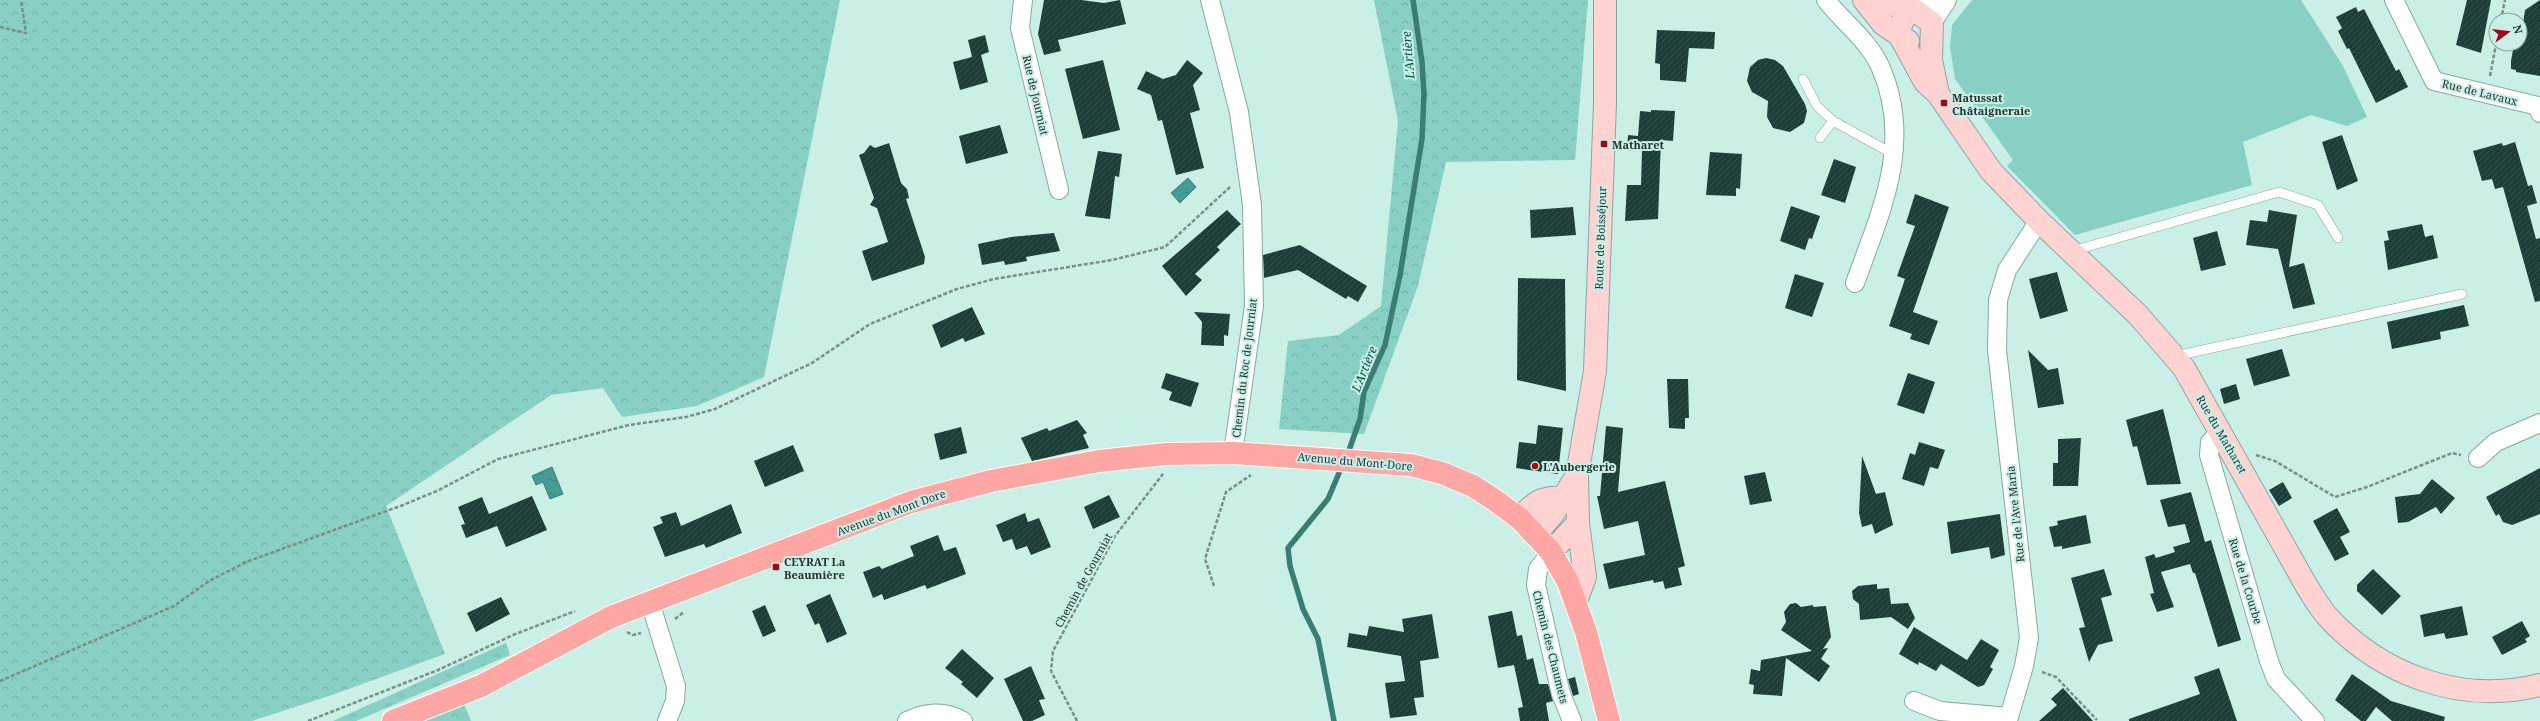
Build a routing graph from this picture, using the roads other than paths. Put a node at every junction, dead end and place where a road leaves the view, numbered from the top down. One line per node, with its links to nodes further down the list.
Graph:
1 (1023, 0): 19 (street, Rue de Journiat)
2 (1210, 0): 28 (street, Chemin du Roc de Journiat)
3 (1605, 0): 31 (street, Route de Boisséjour)
4 (1826, 0): 18 (street)
5 (1864, 0): 12 (street, Rue du Matharet)
6 (1874, 0): 10 (street)
7 (1935, 0): 10 (street)
8 (1947, 0): 11 (street)
9 (2394, 0): 15 (street, Rue de Lavaux)
10 (1911, 10): 11 (street); 12 (street)
11 (1931, 31): 12 (street, Rue du Matharet); 14 (street, Rue du Matharet)
12 (1901, 38): 14 (street, Rue du Matharet)
13 (1803, 78): 16 (lane)
14 (1938, 94): 20 (street, Rue du Matharet)
15 (2540, 113)
16 (1833, 121): 17 (lane); 18 (lane)
17 (1820, 138)
18 (1894, 155): 23 (street)
19 (1059, 190)
20 (2039, 221): 22 (street, Rue du Matharet); 41 (street, Rue de l'Ave Maria)
21 (2338, 238): 22 (lane)
22 (2072, 251): 25 (street, Rue du Matharet)
23 (1856, 283)
24 (2462, 294): 25 (lane)
25 (2175, 356): 27 (street, Rue du Matharet)
26 (2540, 423): 30 (street)
27 (2221, 431): 39 (street, Rue du Matharet); 48 (street, Rue de la Courbe)
28 (1234, 453): 29 (main road, Avenue du Mont-Dore); 33 (main road, Avenue du Mont-Dore)
29 (1166, 454): 38 (main road, Avenue du Mont Dore)
30 (2478, 458)
31 (1577, 475): 32 (street, Route de Boisséjour); 34 (street, Route de Boisséjour)
32 (1562, 498): 33 (street); 35 (street, Route de Boisséjour)
33 (1519, 518): 35 (main road, Avenue du Mont-Dore)
34 (1578, 523): 36 (street); 37 (street, Route de Boisséjour)
35 (1536, 534): 36 (main road, Avenue du Mont-Dore)
36 (1551, 552): 37 (main road, Avenue du Mont-Dore); 46 (street, Chemin des Chaumets)
37 (1576, 601): 47 (main road, Avenue du Mont-Dore)
38 (650, 602): 42 (main road, Avenue du Mont Dore); 43 (street)
39 (2540, 685)
40 (1914, 701): 41 (street, Rue de l'Ave Maria)
41 (2009, 719)
42 (393, 721)
43 (666, 721)
44 (907, 721): 45 (street)
45 (963, 721)
46 (1572, 721)
47 (1609, 721)
48 (2315, 721)

